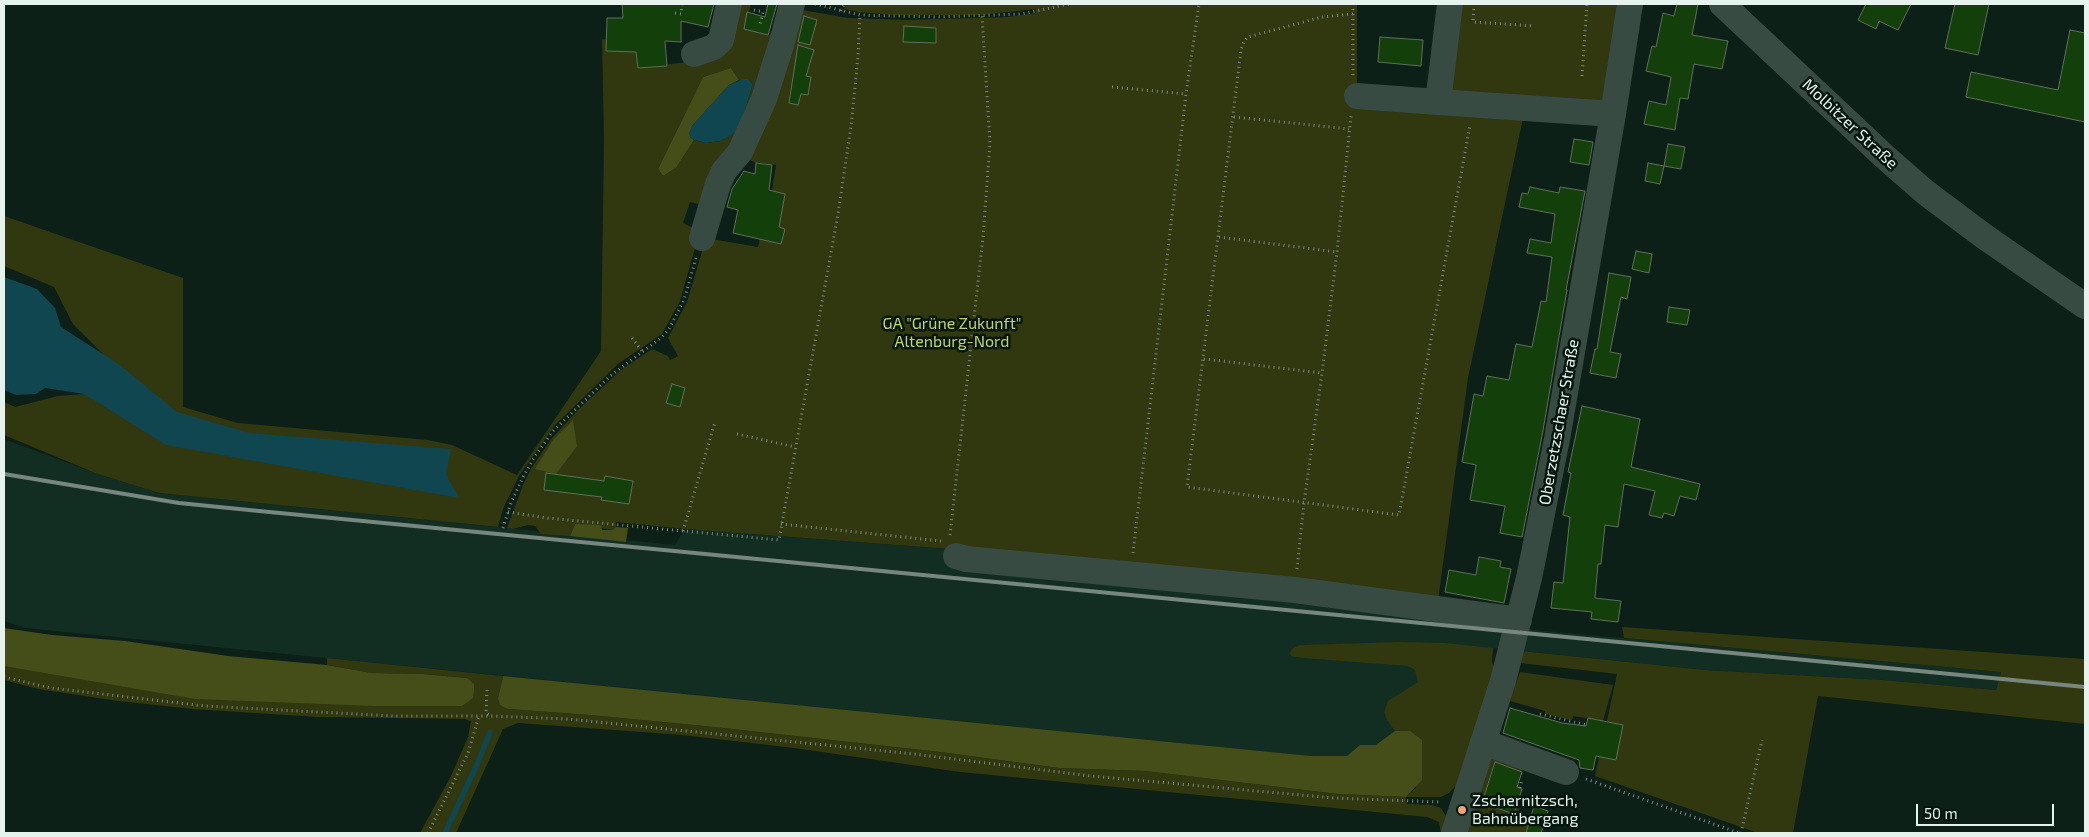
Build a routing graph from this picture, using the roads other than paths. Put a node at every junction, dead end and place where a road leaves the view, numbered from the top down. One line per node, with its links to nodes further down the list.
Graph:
1 (792, 4): 10 (street)
2 (1450, 4): 8 (street)
3 (1630, 4): 9 (street, Oberzetzschaer Straße)
4 (1722, 4): 11 (street, Molbitzer Straße)
5 (741, 7): 6 (street)
6 (694, 54)
7 (1355, 96): 8 (street)
8 (1438, 102): 9 (street)
9 (1613, 114): 13 (street, Oberzetzschaer Straße)
10 (702, 238)
11 (2085, 306)
12 (956, 556): 13 (street)
13 (1519, 620): 14 (street, Oberzetzschaer Straße)
14 (1483, 742): 15 (street); 16 (street, Oberzetzschaer Straße)
15 (1566, 772)
16 (1458, 822)

